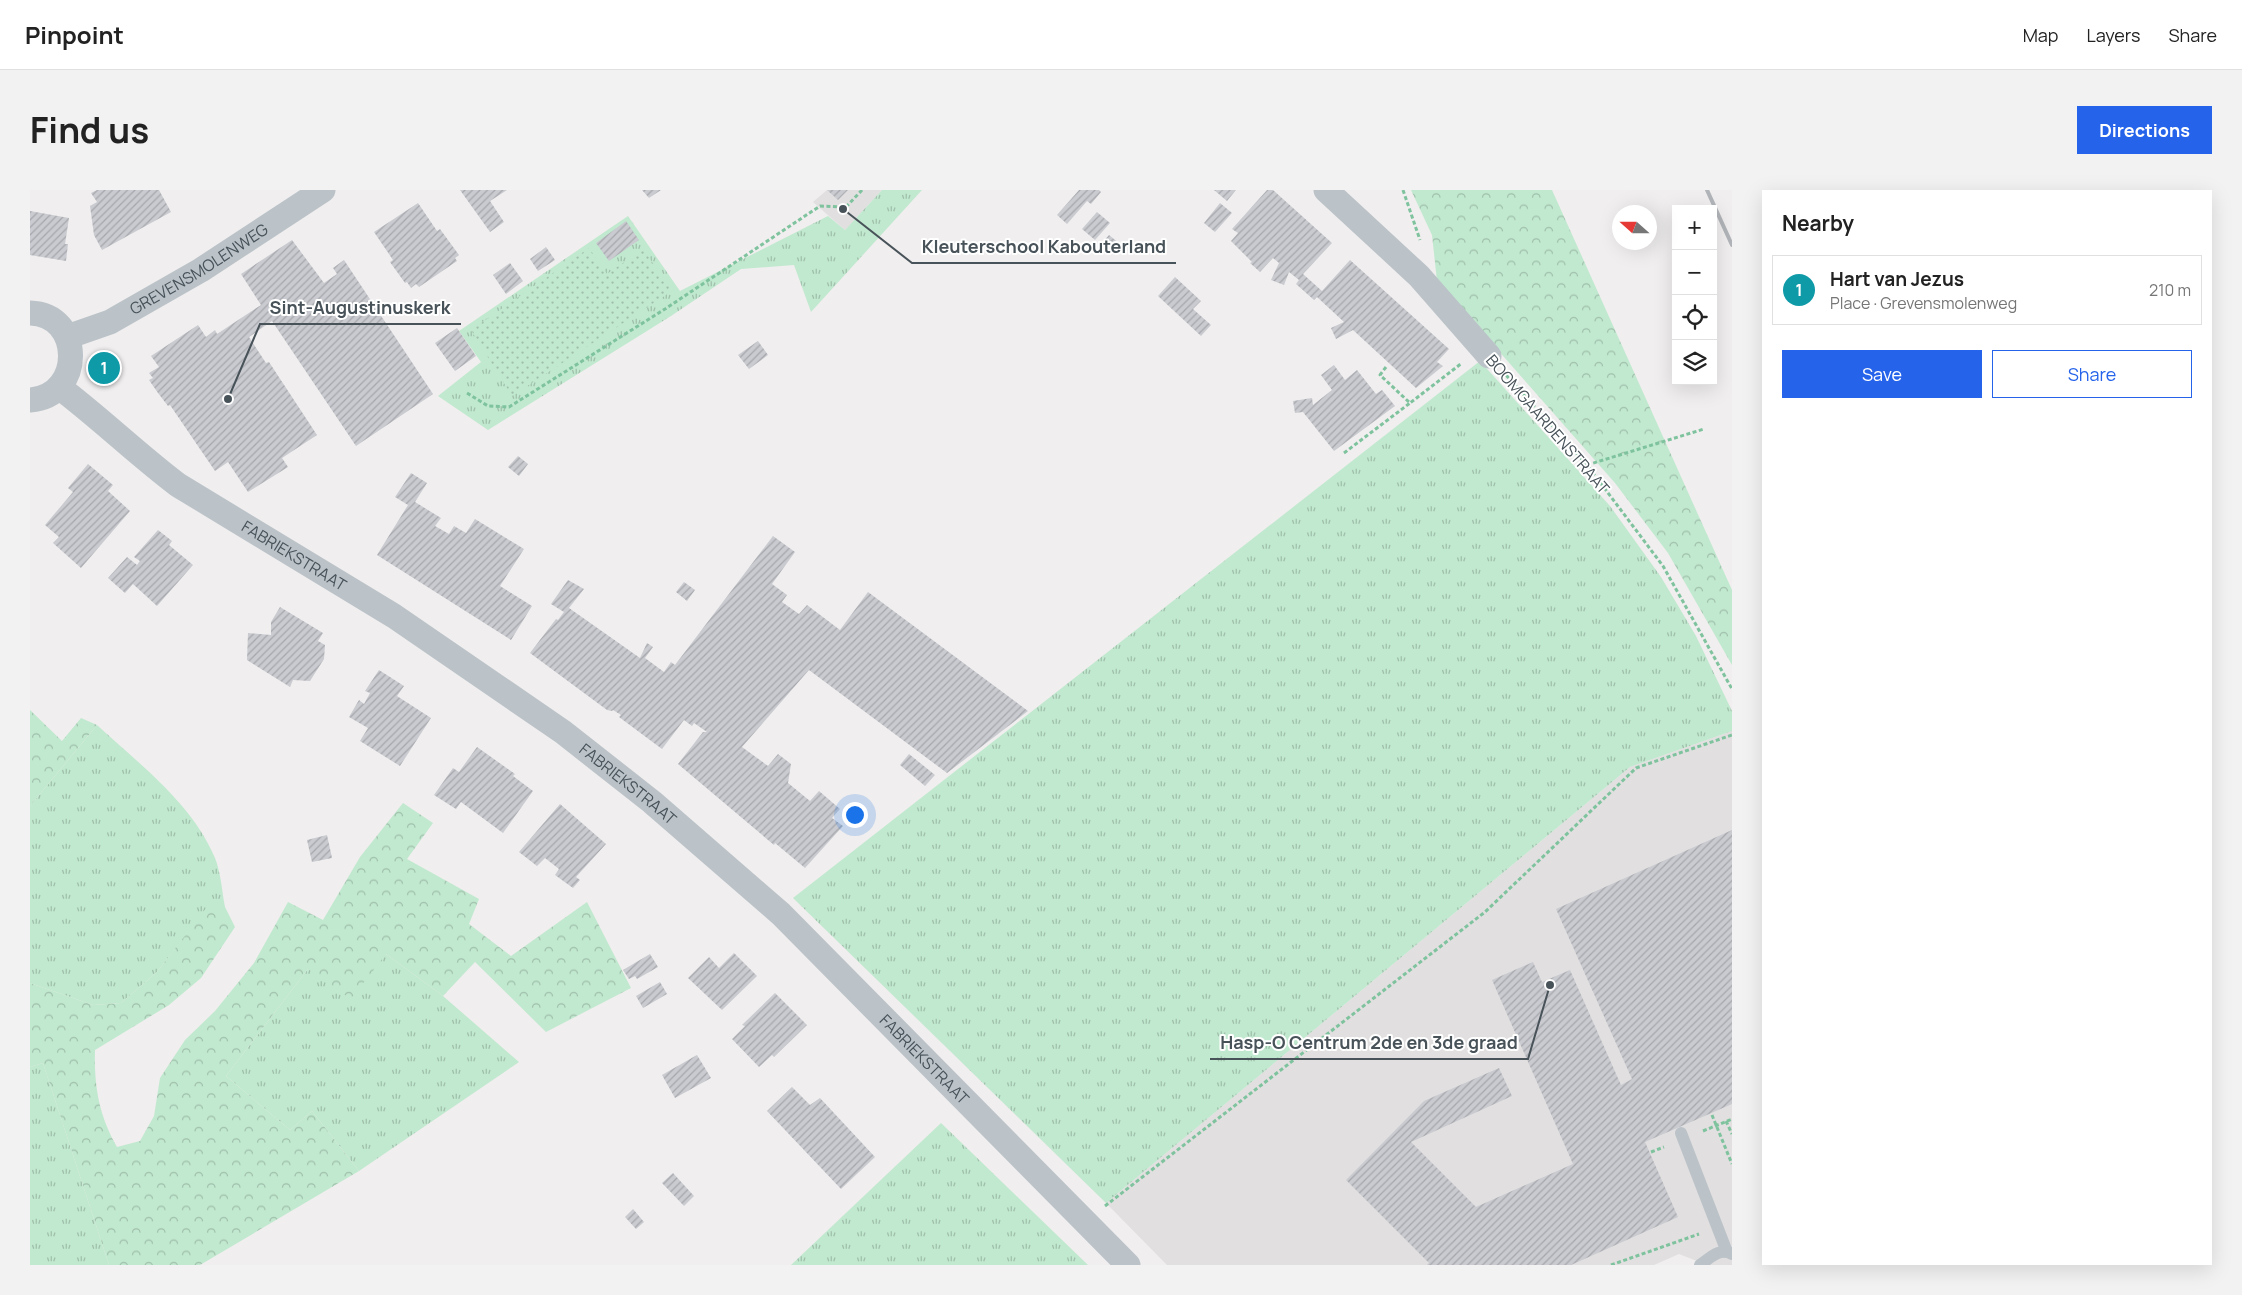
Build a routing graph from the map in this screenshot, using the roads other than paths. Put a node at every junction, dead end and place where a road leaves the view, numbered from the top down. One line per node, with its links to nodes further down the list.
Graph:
1 (324, 190): 4 (street, GREVENSMOLENWEG)
2 (1326, 190): 5 (street, BOOMGAARDENSTRAAT)
3 (30, 313): 4 (street)
4 (67, 336): 6 (street)
5 (1486, 352)
6 (59, 388): 7 (street); 10 (street, FABRIEKSTRAAT)
7 (30, 400)
8 (1681, 1133): 9 (lane)
9 (1730, 1253): 11 (lane)
10 (1128, 1265)
11 (1700, 1265)

